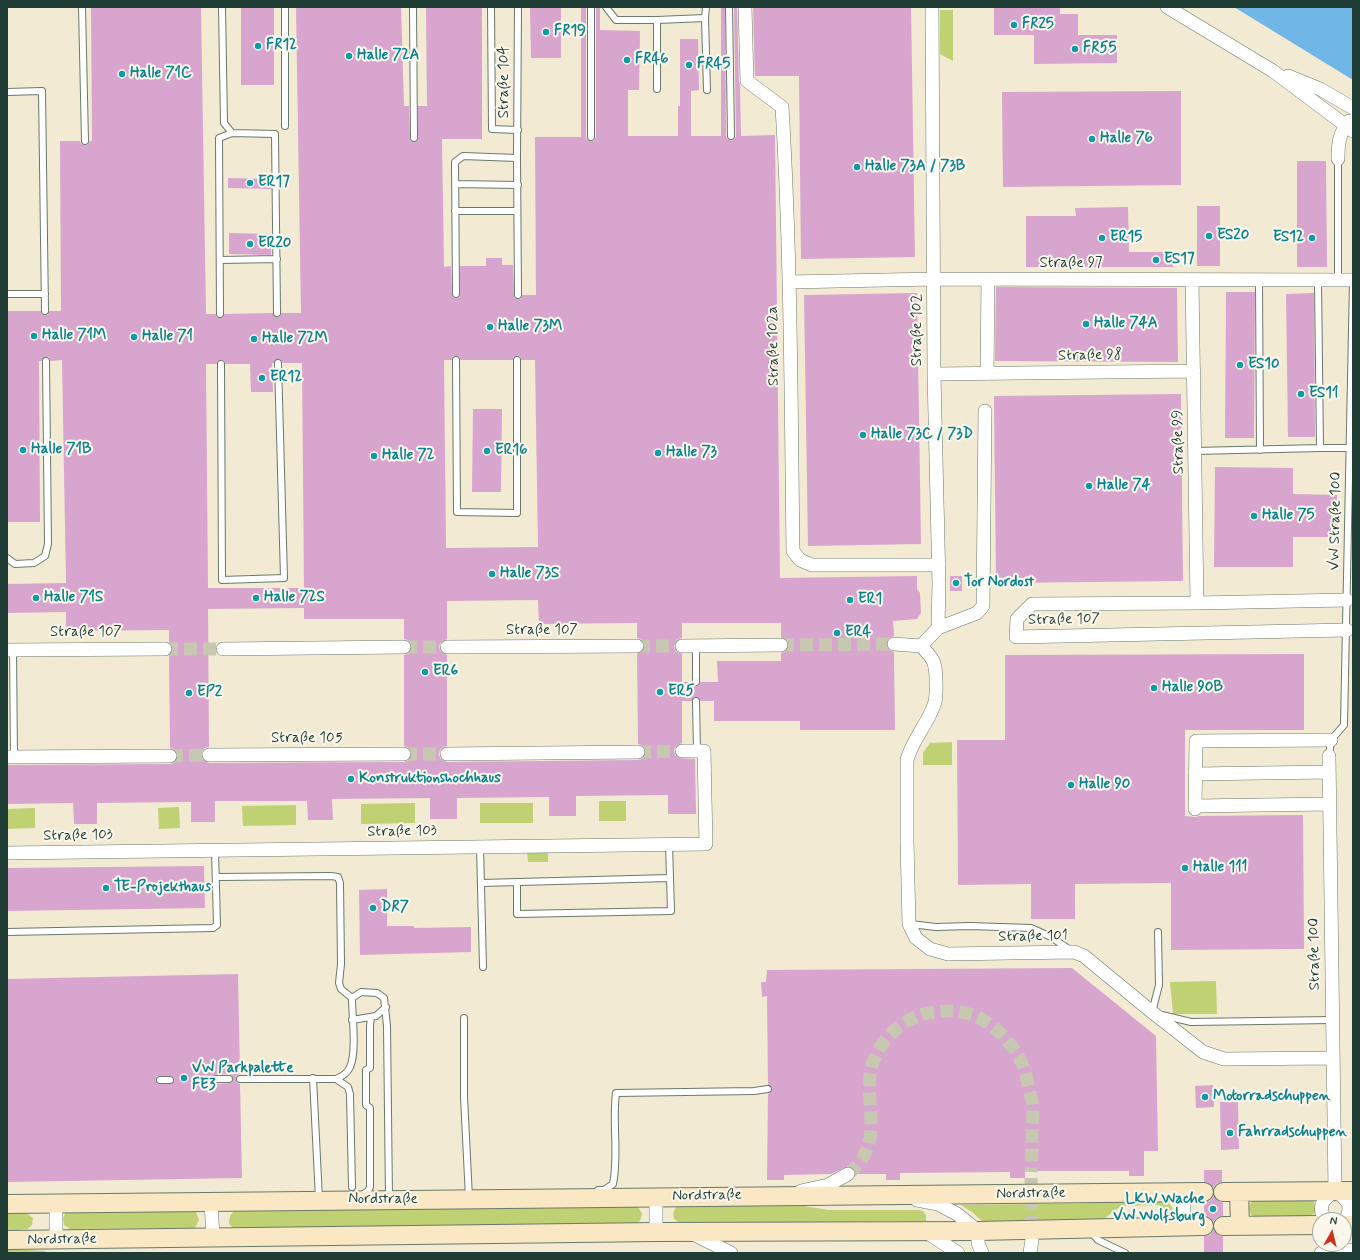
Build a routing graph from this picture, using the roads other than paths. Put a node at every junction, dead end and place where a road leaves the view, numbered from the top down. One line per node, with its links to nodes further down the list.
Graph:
1 (82, 7): 28 (lane)
2 (222, 7): 24 (lane)
3 (285, 7): 21 (lane)
4 (413, 7): 27 (lane)
5 (491, 7): 23 (lane)
6 (518, 7): 23 (lane, Straße 104)
7 (591, 7): 26 (lane)
8 (606, 7): 15 (lane)
9 (706, 7): 14 (lane)
10 (729, 7): 25 (lane)
11 (745, 7): 44 (street, Straße 102a)
12 (932, 7): 37 (street, Straße 102)
13 (1167, 7): 16 (street)
14 (705, 18): 15 (lane); 18 (lane)
15 (657, 20): 17 (lane)
16 (1274, 70): 20 (street); 22 (street)
17 (658, 89)
18 (707, 90)
19 (7, 92): 46 (lane)
20 (1353, 108)
21 (285, 126)
22 (1350, 126): 30 (street)
23 (518, 130): 29 (lane, Straße 104)
24 (232, 132): 35 (lane); 36 (lane)
25 (731, 136)
26 (591, 137)
27 (414, 138)
28 (85, 141)
29 (518, 158): 31 (lane); 32 (lane, Straße 104)
30 (1338, 159): 42 (lane)
31 (455, 184): 32 (lane); 33 (lane)
32 (518, 185): 34 (lane, Straße 104)
33 (455, 211): 34 (lane); 47 (lane)
34 (517, 211): 48 (lane, Straße 104)
35 (277, 259): 36 (lane); 50 (lane)
36 (220, 260): 51 (lane)
37 (934, 279): 38 (street, Straße 97); 44 (street, Straße 97); 58 (street, Straße 102)
38 (988, 280): 39 (street, Straße 97); 59 (street)
39 (1192, 280): 40 (street, Straße 97); 57 (street, Straße 99)
40 (1259, 280): 41 (street, Straße 97); 63 (lane)
41 (1318, 280): 42 (street, Straße 97); 61 (lane)
42 (1338, 280): 43 (street, Straße 97)
43 (1353, 280): 62 (lane, VW Straße 100)
44 (789, 282): 66 (street, Straße 102a)
45 (7, 294): 46 (lane)
46 (45, 294): 49 (lane)
47 (456, 294)
48 (518, 295)
49 (45, 311)
50 (277, 313)
51 (220, 314)
52 (456, 360): 53 (lane)
53 (517, 360)
54 (46, 361): 65 (lane)
55 (278, 363): 56 (lane)
56 (221, 364)
57 (1194, 371): 59 (street, Straße 98); 64 (street, Straße 99)
58 (934, 374): 59 (street, Straße 98); 66 (street, Straße 102)
59 (987, 374)
60 (986, 410): 69 (street)
61 (1320, 448): 62 (lane); 63 (lane)
62 (1350, 448): 67 (lane, VW Straße 100)
63 (1260, 450): 64 (lane)
64 (1196, 451): 68 (street, Straße 99)
65 (7, 558)
66 (939, 565): 69 (street, Straße 102)
67 (1347, 600): 68 (street, Straße 107); 70 (lane, VW Straße 100)
68 (1197, 603): 70 (street, Straße 107)
69 (938, 628): 76 (street)
70 (1347, 630): 84 (lane, VW Straße 100)
71 (894, 644): 76 (street)
72 (637, 646): 78 (street, Straße 107)
73 (682, 646): 74 (street)
74 (696, 646): 75 (street); 82 (lane)
75 (781, 646)
76 (920, 646): 105 (street)
77 (404, 647): 80 (street)
78 (446, 647)
79 (165, 648): 81 (street, Straße 107)
80 (223, 648)
81 (10, 650): 93 (lane)
82 (696, 682)
83 (696, 701): 86 (lane)
84 (1331, 740): 92 (lane); 95 (street)
85 (682, 751): 86 (street)
86 (701, 751): 97 (street, Straße 103)
87 (638, 752): 89 (street)
88 (404, 754): 91 (street, Straße 105)
89 (447, 754)
90 (170, 756): 93 (street)
91 (209, 756)
92 (1329, 756): 94 (street, Straße 100)
93 (11, 757)
94 (1329, 772): 95 (street); 96 (street, Straße 100)
95 (1195, 774): 96 (street)
96 (1329, 804): 116 (street, Straße 100)
97 (669, 844): 98 (street, Straße 103); 102 (lane)
98 (480, 847): 99 (street, Straße 103); 104 (lane)
99 (215, 850): 100 (street, Straße 103); 101 (lane)
100 (7, 853)
101 (217, 877): 106 (lane); 110 (lane)
102 (670, 878): 103 (lane); 103 (lane)
103 (517, 882): 104 (lane)
104 (481, 883): 109 (lane)
105 (909, 924): 108 (lane); 108 (street, Straße 101)
106 (7, 932)
107 (1158, 932): 112 (lane)
108 (1074, 952): 112 (street, Straße 101)
109 (483, 967)
110 (352, 998): 111 (lane); 115 (lane)
111 (386, 1007): 113 (lane); 138 (lane)
112 (1152, 1012): 116 (lane); 117 (street, Straße 101)
113 (371, 1017): 115 (lane); 131 (lane)
114 (464, 1018): 137 (lane)
115 (352, 1020): 122 (lane)
116 (1332, 1020): 117 (street, Straße 100)
117 (1332, 1058): 127 (street, Straße 100)
118 (313, 1078): 121 (lane); 122 (lane); 136 (lane)
119 (215, 1079): 120 (lane)
120 (227, 1079)
121 (240, 1079)
122 (336, 1079): 131 (lane)
123 (160, 1080): 124 (lane)
124 (170, 1080)
125 (768, 1089): 135 (lane)
126 (848, 1174): 133 (street)
127 (1335, 1191): 128 (street); 142 (street); 143 (street); 146 (street)
128 (1353, 1191)
129 (1184, 1192): 130 (street, Nordstraße); 132 (street, Nordstraße); 144 (street)
130 (1204, 1192)
131 (354, 1194): 136 (street, Nordstraße); 138 (street, Nordstraße)
132 (890, 1195): 133 (street, Nordstraße); 149 (street)
133 (778, 1196): 134 (street, Nordstraße)
134 (656, 1197): 135 (street, Nordstraße); 150 (street)
135 (580, 1198): 137 (street, Nordstraße)
136 (325, 1199): 139 (street, Nordstraße)
137 (469, 1199): 138 (street, Nordstraße)
138 (388, 1200)
139 (211, 1202): 140 (street, Nordstraße); 152 (street)
140 (56, 1203): 141 (street, Nordstraße); 155 (street)
141 (7, 1204)
142 (1322, 1212)
143 (1349, 1212)
144 (1184, 1226): 145 (street, Nordstraße); 147 (street, Nordstraße)
145 (1204, 1226)
146 (1312, 1226)
147 (1088, 1228): 149 (street, Nordstraße); 161 (lane)
148 (925, 1231): 149 (street, Nordstraße); 151 (street, Nordstraße); 158 (street)
149 (978, 1231): 159 (street)
150 (656, 1232): 151 (street, Nordstraße); 152 (street, Nordstraße)
151 (690, 1232): 157 (street)
152 (213, 1238): 155 (street, Nordstraße)
153 (1032, 1239): 160 (street)
154 (7, 1240): 155 (street, Nordstraße)
155 (56, 1240)
156 (1353, 1250): 162 (street)
157 (731, 1253)
158 (958, 1253)
159 (982, 1253)
160 (1030, 1253)
161 (1125, 1253)
162 (1321, 1253)

